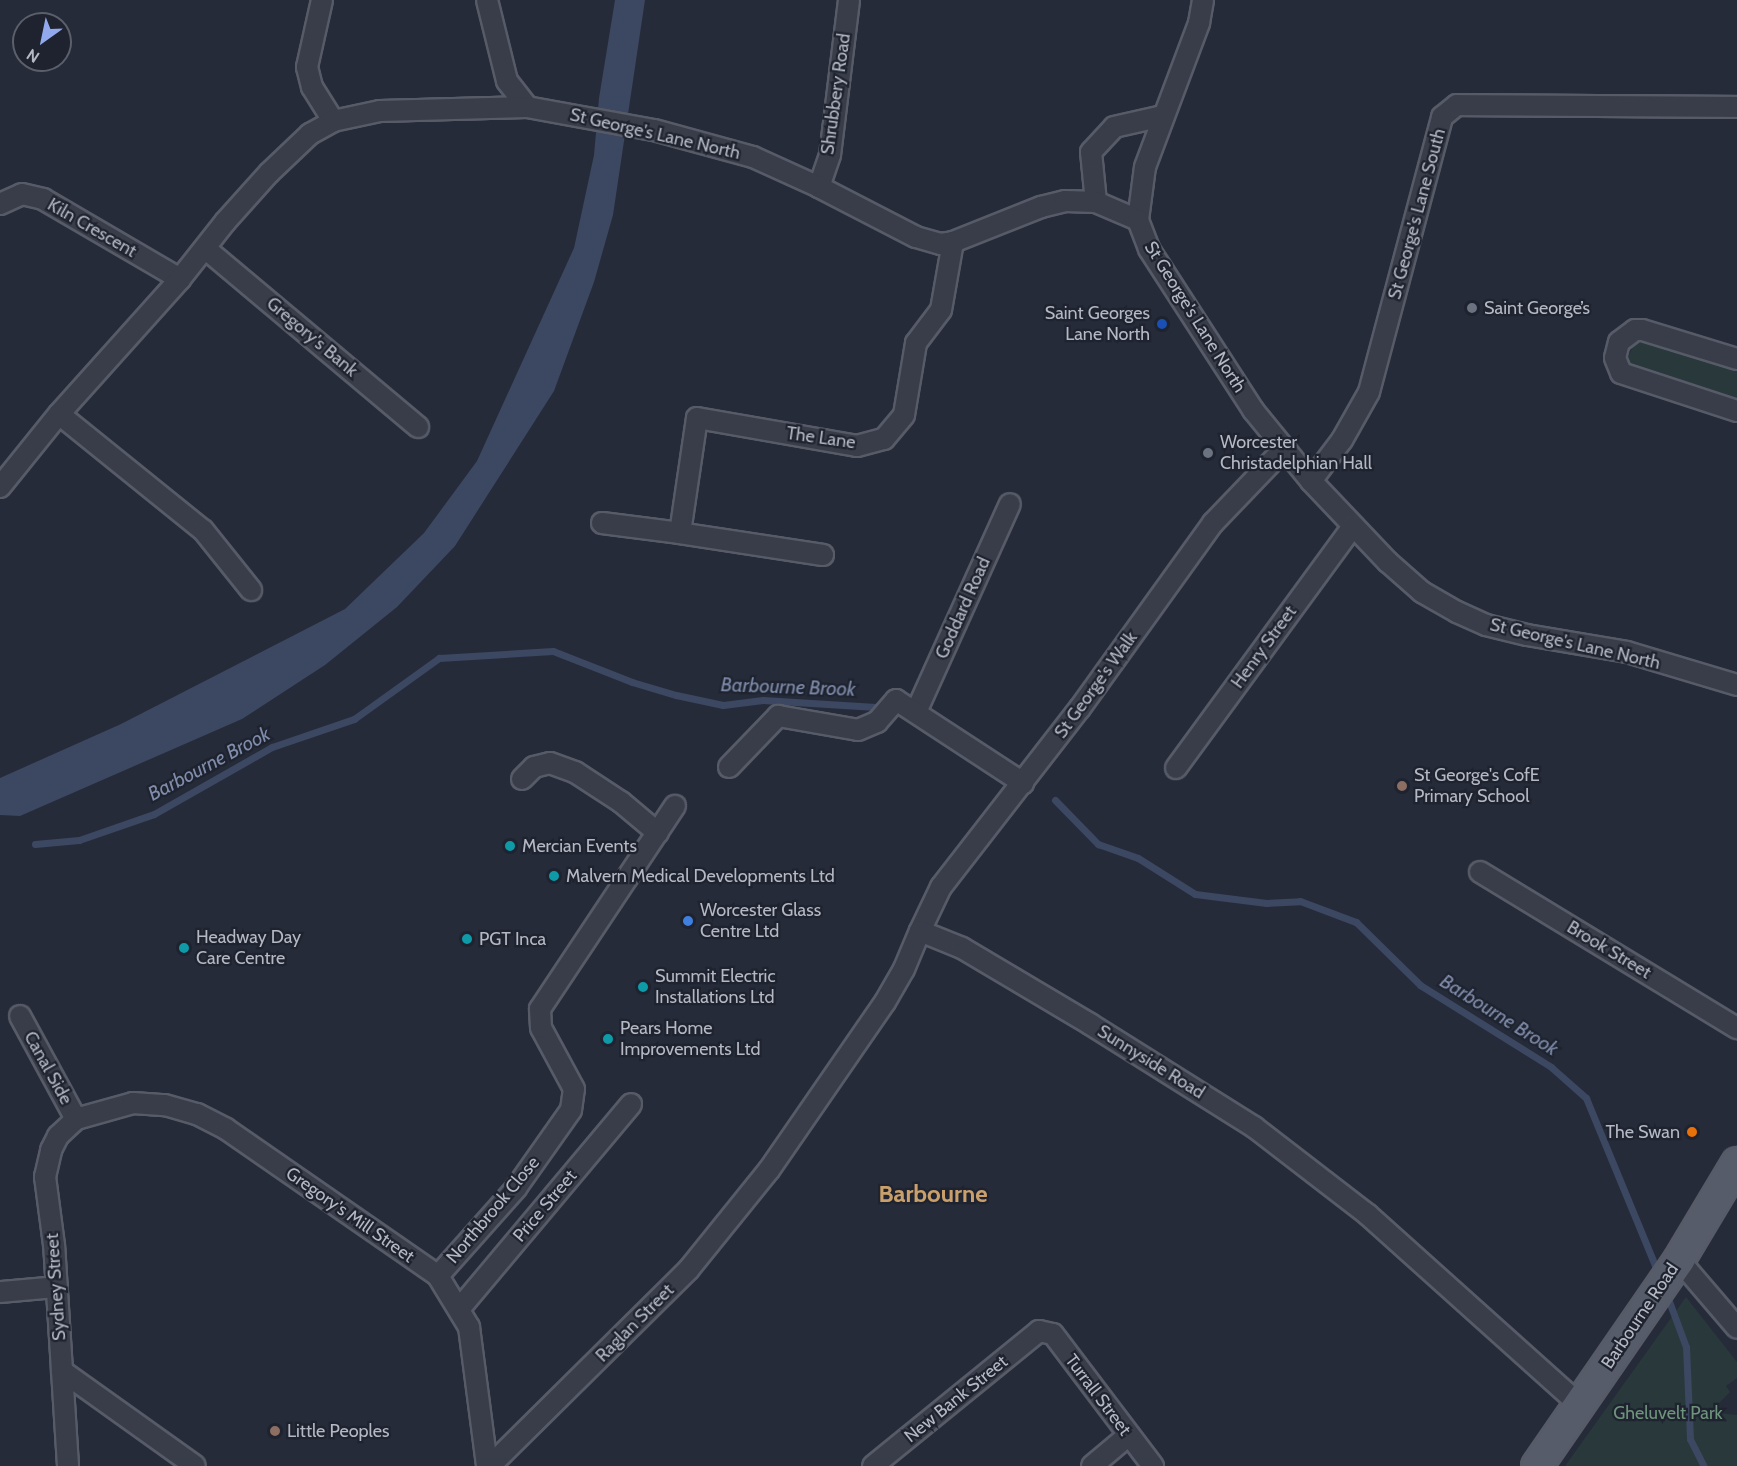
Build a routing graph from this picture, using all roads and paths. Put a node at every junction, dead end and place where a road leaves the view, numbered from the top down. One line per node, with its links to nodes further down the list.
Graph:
1 (322, 0): 8 (street)
2 (487, 0): 5 (street)
3 (849, 0): 9 (street, Shrubbery Road)
4 (1203, 0): 7 (street)
5 (526, 107): 8 (street); 9 (street, St George's Lane North)
6 (1737, 107): 21 (street, St George's Lane South)
7 (1163, 116): 10 (street); 12 (street)
8 (333, 121): 14 (street)
9 (819, 187): 13 (street, St George's Lane North)
10 (1096, 202): 12 (street, St George's Lane North); 13 (street, St George's Lane North)
11 (0, 204): 15 (street, Kiln Crescent)
12 (1138, 220): 20 (street, St George's Lane North)
13 (953, 242): 26 (street, The Lane)
14 (206, 249): 15 (street); 19 (street, Gregory's Bank)
15 (180, 279): 18 (street)
16 (1737, 359): 17 (street)
17 (1737, 411)
18 (59, 414): 22 (street); 28 (street)
19 (418, 427)
20 (1285, 448): 21 (street, St George's Lane North); 34 (street, St George's Walk)
21 (1311, 481): 25 (street, St George's Lane North)
22 (0, 488)
23 (1010, 504): 30 (street, Goddard Road)
24 (602, 523): 26 (street)
25 (1353, 526): 29 (street, St George's Lane North); 32 (street, Henry Street)
26 (680, 533): 27 (street)
27 (823, 555)
28 (251, 590)
29 (1737, 685)
30 (916, 712): 31 (street); 34 (street)
31 (729, 767)
32 (1176, 768)
33 (522, 779): 36 (street)
34 (1023, 783): 38 (street, St George's Walk)
35 (675, 806): 36 (street, Northbrook Close)
36 (658, 833): 45 (street, Northbrook Close)
37 (1480, 872): 40 (street, Brook Street)
38 (920, 931): 52 (street, Sunnyside Road); 56 (street, Raglan Street)
39 (20, 1016): 42 (street, Canal Side)
40 (1737, 1028)
41 (631, 1104): 48 (street, Price Street)
42 (76, 1119): 45 (street, Gregory's Mill Street); 46 (street, Sydney Street)
43 (1737, 1163): 44 (main road, Barbourne Road)
44 (1675, 1266): 49 (street); 52 (main road, Barbourne Road)
45 (438, 1276): 48 (street, Gregory's Mill Street)
46 (57, 1287): 47 (street); 51 (street, Sydney Street)
47 (0, 1292)
48 (460, 1308): 56 (street, Gregory's Mill Street)
49 (1737, 1328)
50 (1039, 1331): 53 (street, Turrall Street); 57 (street, New Bank Street)
51 (62, 1371): 54 (street, Sydney Street); 55 (street)
52 (1580, 1405): 60 (main road, Barbourne Road)
53 (1129, 1436): 58 (street); 59 (street, Turrall Street)
54 (68, 1466)
55 (195, 1466)
56 (489, 1466)
57 (873, 1466)
58 (1092, 1466)
59 (1153, 1466)
60 (1537, 1466)

